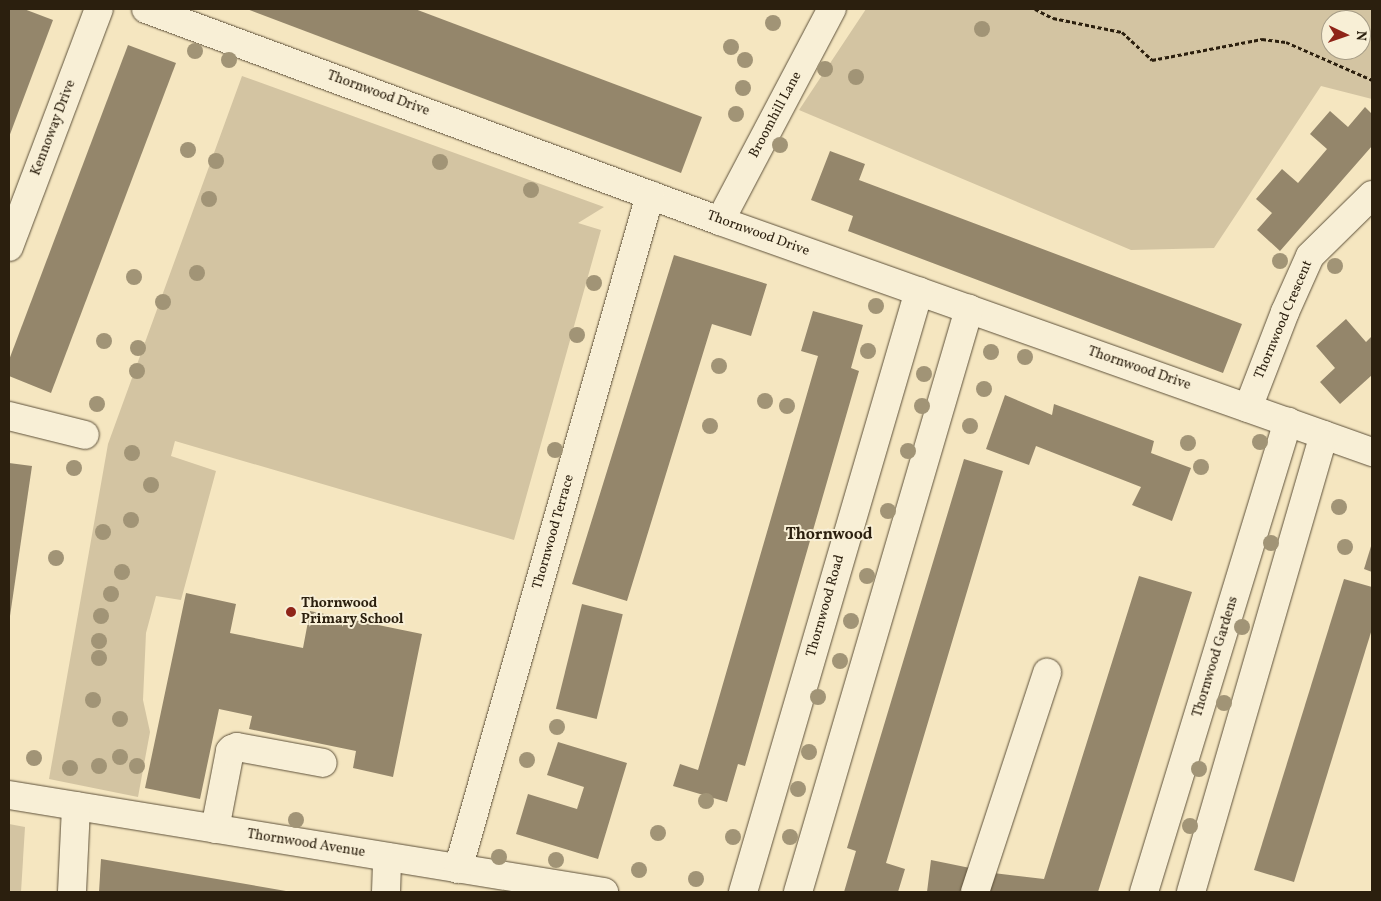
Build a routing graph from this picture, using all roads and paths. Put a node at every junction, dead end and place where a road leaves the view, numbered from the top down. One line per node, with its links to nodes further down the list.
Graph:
1 (99, 9): 9 (street, Kennoway Drive)
2 (146, 9): 6 (street, Thornwood Drive)
3 (832, 9): 8 (street, Broomhill Lane)
4 (1035, 9): 5 (path)
5 (1372, 80)
6 (650, 195): 8 (street, Thornwood Drive); 24 (street, Thornwood Terrace)
7 (1372, 195): 12 (street, Thornwood Crescent)
8 (720, 221): 10 (street, Thornwood Drive)
9 (9, 247)
10 (919, 291): 11 (street, Thornwood Drive); 28 (street, Thornwood Road)
11 (969, 309): 12 (street, Thornwood Drive); 29 (street)
12 (1248, 408): 14 (street, Thornwood Drive)
13 (9, 416): 15 (street)
14 (1288, 422): 16 (street, Thornwood Drive); 31 (street, Thornwood Gardens)
15 (85, 435)
16 (1324, 435): 17 (street, Thornwood Drive); 32 (street)
17 (1372, 451)
18 (1047, 673): 30 (street)
19 (323, 763): 22 (street)
20 (9, 795): 21 (street, Thornwood Avenue)
21 (76, 806): 22 (street, Thornwood Avenue); 25 (street)
22 (215, 829): 23 (street, Thornwood Avenue)
23 (387, 857): 24 (street, Thornwood Avenue); 26 (street)
24 (458, 869): 27 (street, Thornwood Avenue)
25 (72, 892)
26 (386, 892)
27 (604, 892)
28 (743, 892)
29 (798, 892)
30 (975, 892)
31 (1144, 892)
32 (1191, 892)

